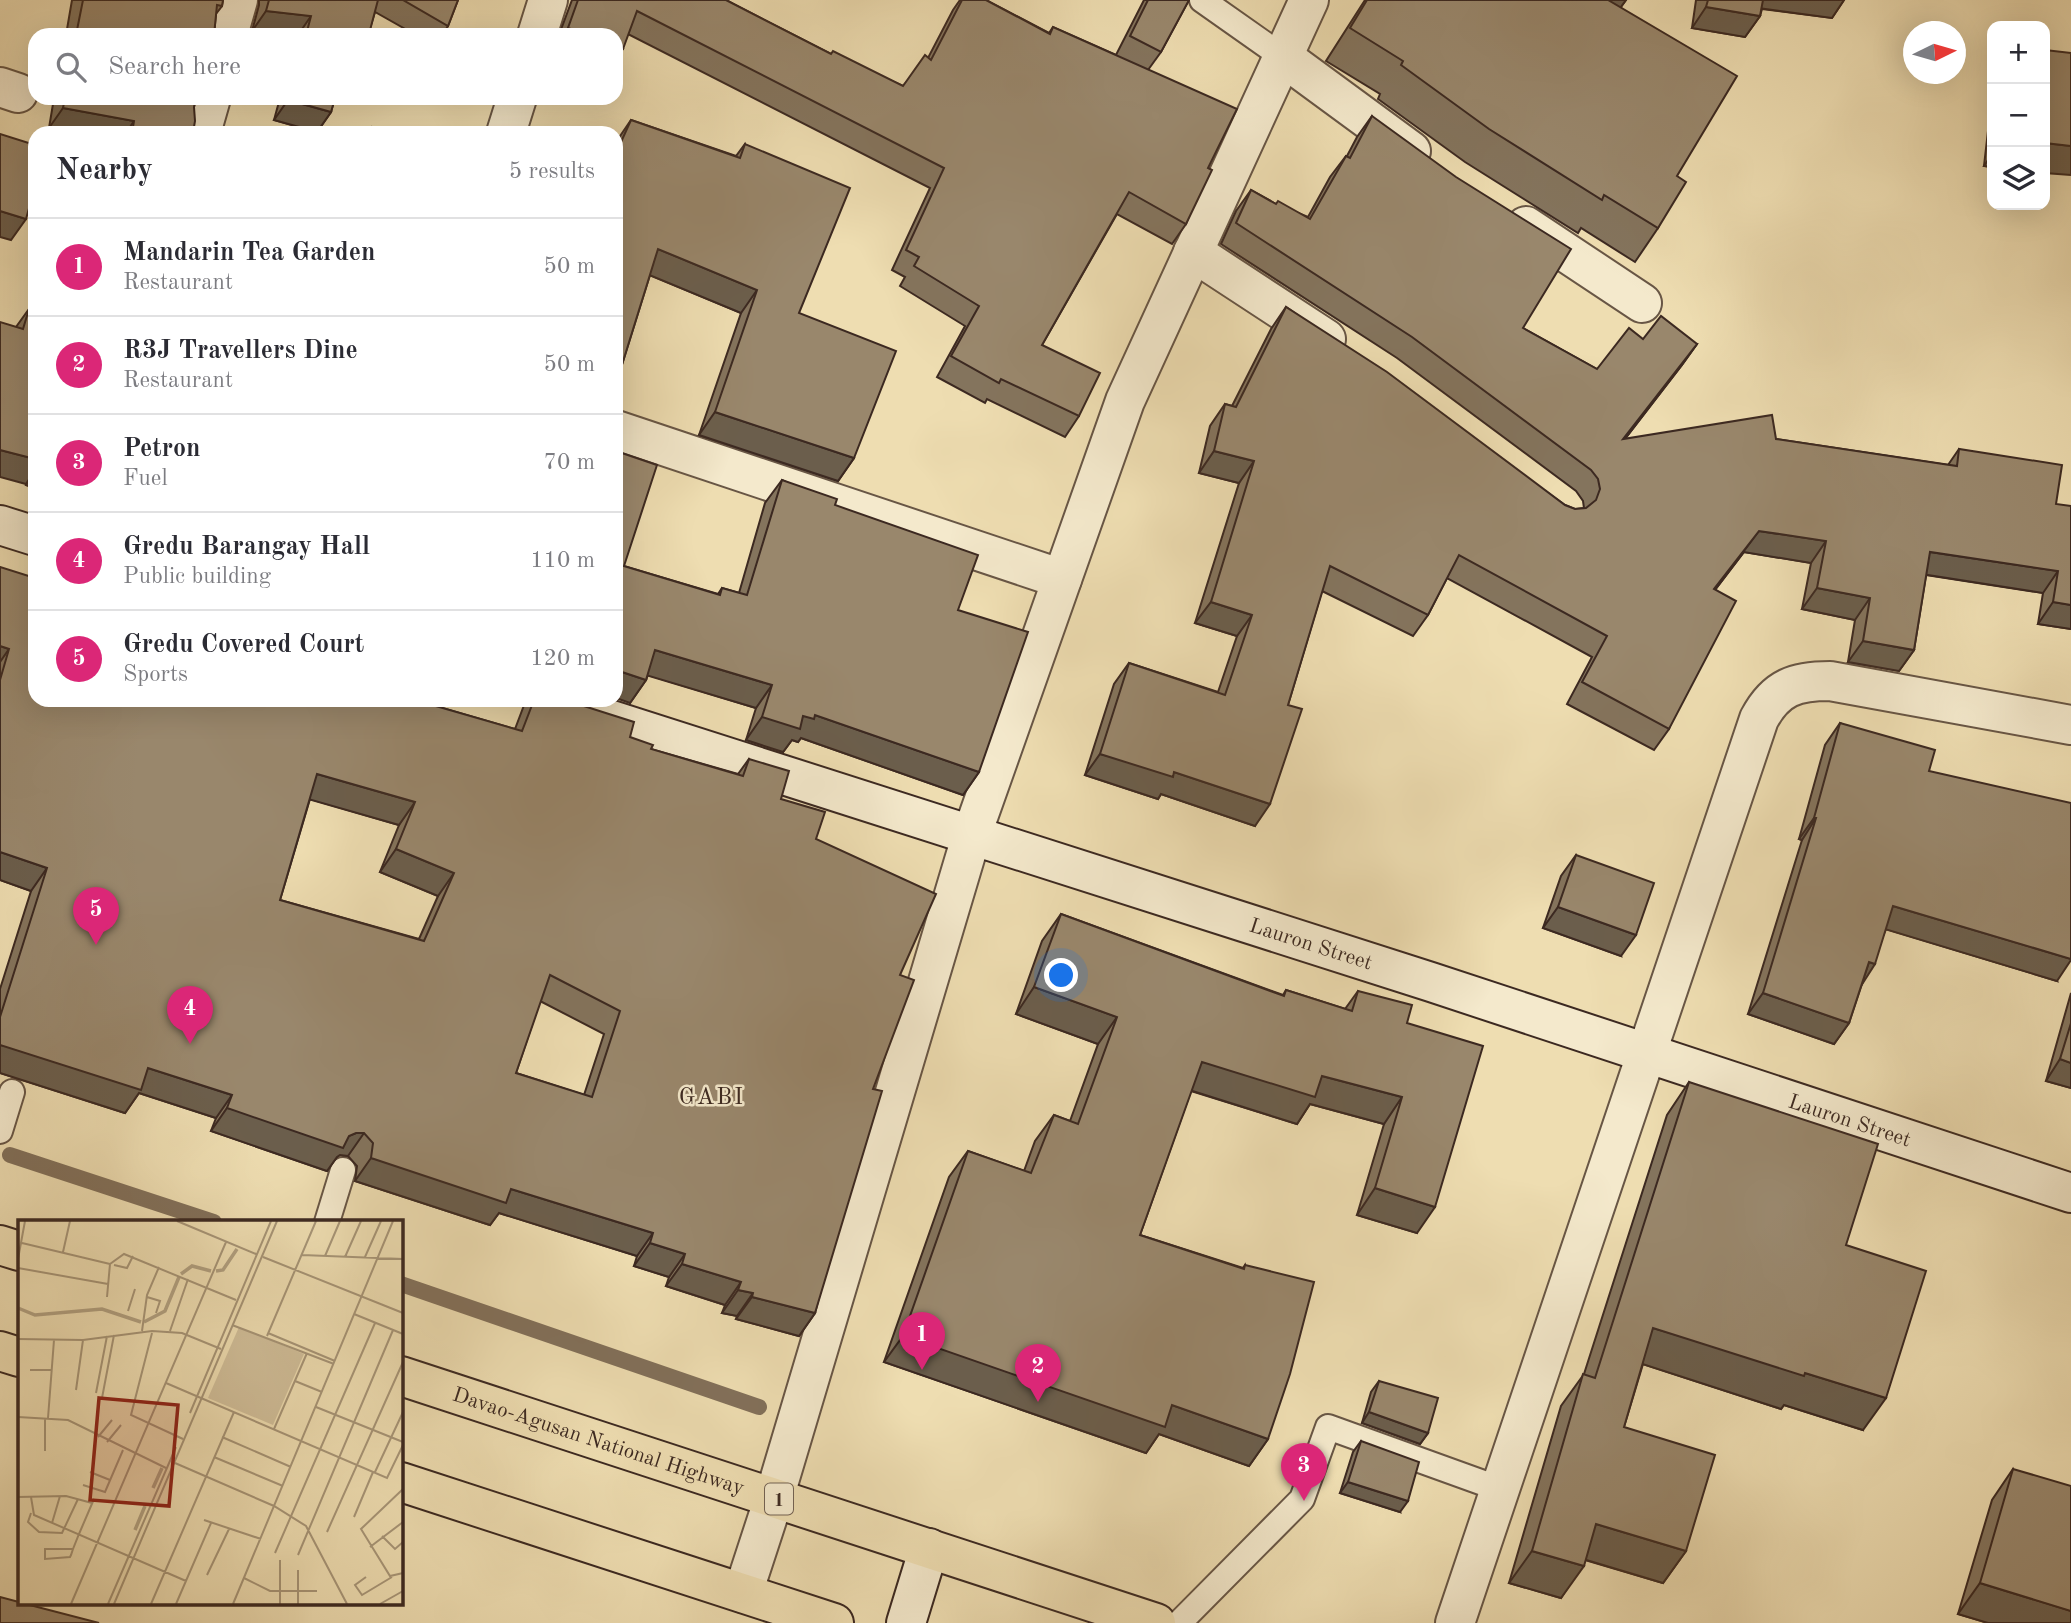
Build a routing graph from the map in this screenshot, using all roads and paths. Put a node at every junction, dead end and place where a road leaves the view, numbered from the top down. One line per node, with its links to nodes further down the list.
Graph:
1 (238, 0): 5 (street)
2 (548, 0): 6 (street)
3 (1202, 0): 7 (lane)
4 (1309, 0): 7 (street)
5 (230, 28)
6 (539, 28)
7 (1283, 57): 12 (street); 14 (street)
8 (209, 105): 10 (street)
9 (515, 105): 11 (street)
10 (203, 126)
11 (508, 126)
12 (1442, 173)
13 (1497, 208): 15 (street)
14 (1194, 252): 16 (street); 20 (street)
15 (1642, 303)
16 (1350, 354)
17 (623, 432): 20 (street)
18 (0, 525): 19 (street)
19 (28, 534)
20 (1062, 579): 23 (street)
21 (571, 707): 23 (street, Lauron Street)
22 (2071, 725): 24 (street)
23 (972, 834): 24 (street, Lauron Street); 37 (street)
24 (1648, 1053): 28 (street, Lauron Street); 36 (street)
25 (12, 1092): 26 (lane)
26 (0, 1131)
27 (343, 1170): 29 (lane)
28 (2071, 1193)
29 (328, 1220)
30 (0, 1245): 31 (highway)
31 (18, 1251)
32 (0, 1351): 33 (highway)
33 (18, 1357)
34 (402, 1376): 37 (highway, Davao-Agusan National Highway / 1)
35 (402, 1482): 39 (highway)
36 (1500, 1489): 43 (lane); 44 (street)
37 (774, 1498): 38 (highway, Davao-Agusan National Highway / 1); 39 (street)
38 (929, 1548): 41 (street); 42 (highway, Davao-Agusan National Highway / 1)
39 (743, 1593): 40 (highway)
40 (834, 1623)
41 (906, 1623)
42 (1156, 1623)
43 (1180, 1623)
44 (1455, 1623)

